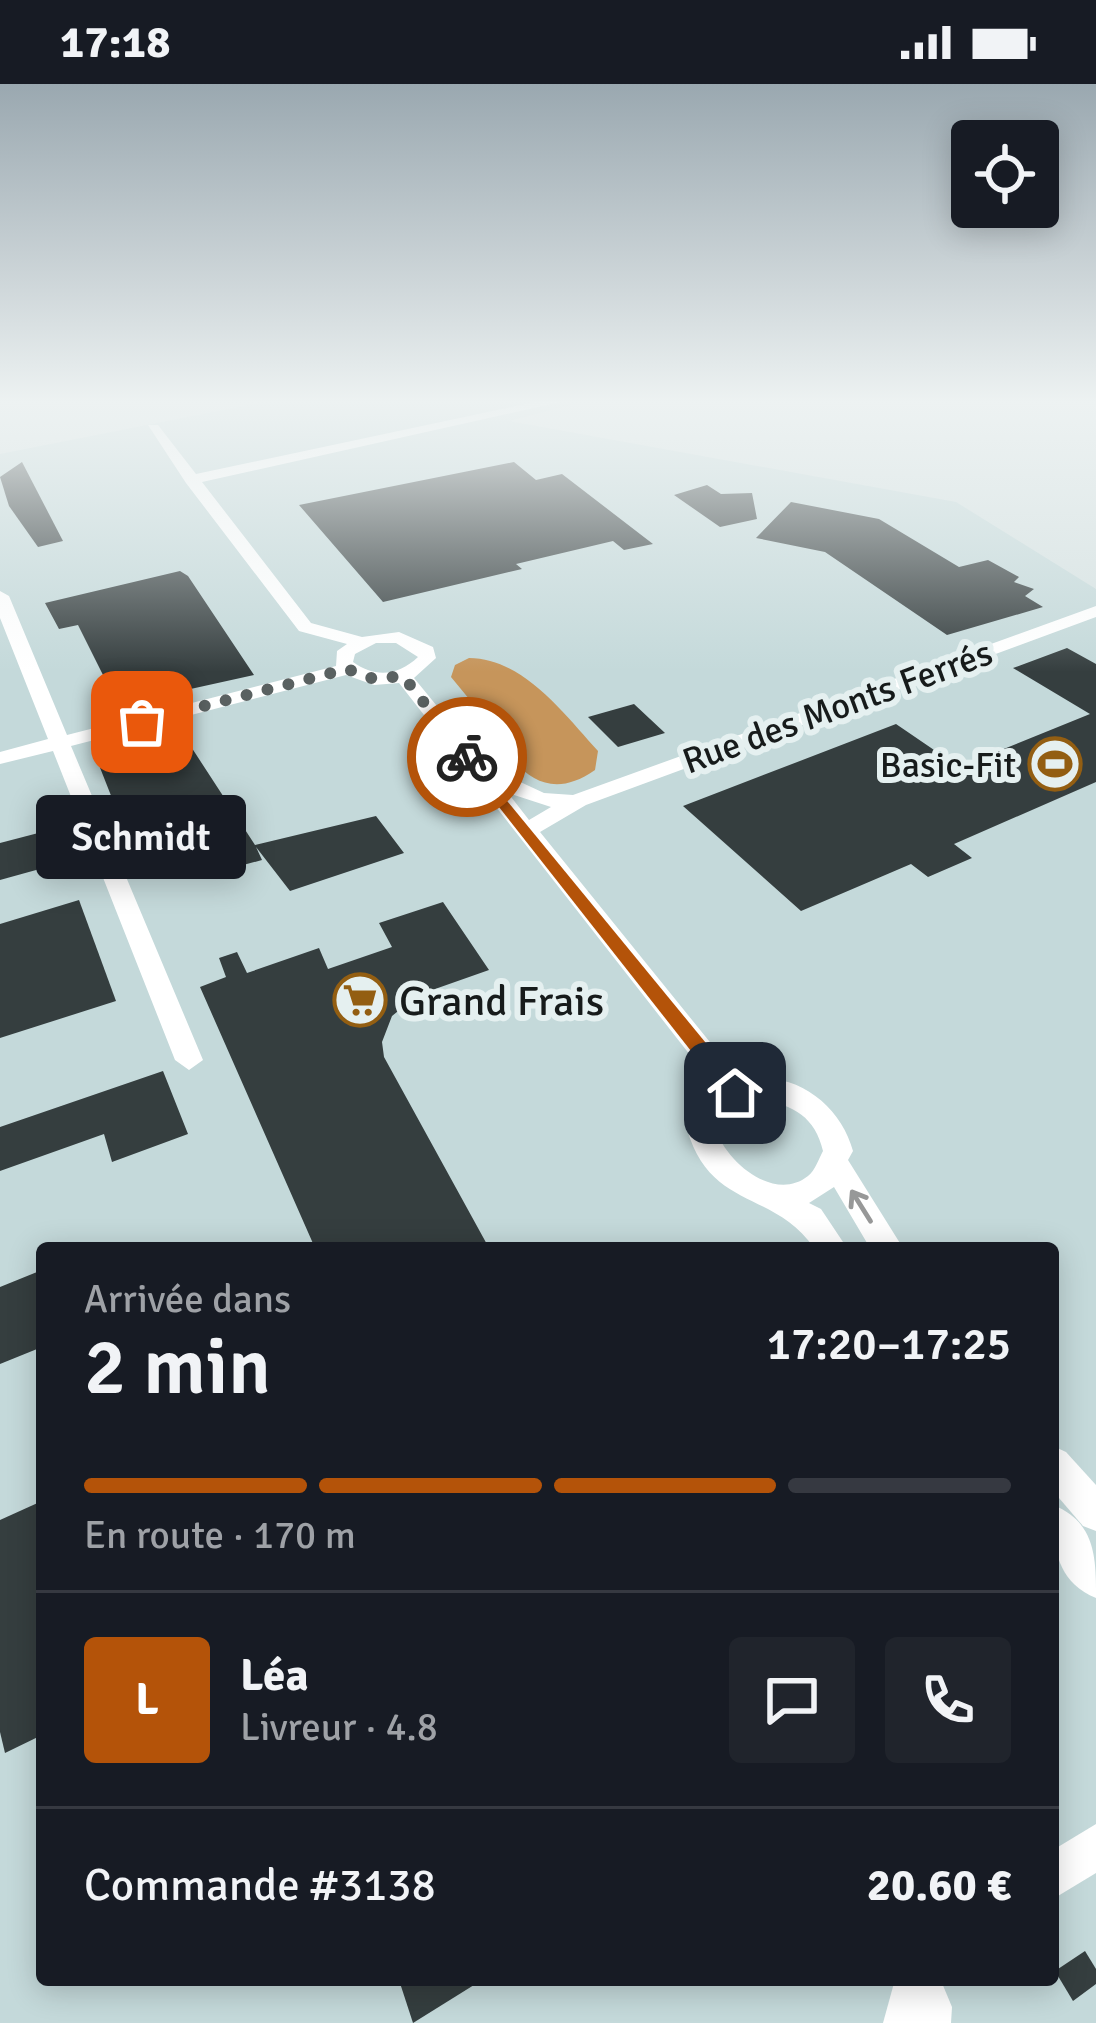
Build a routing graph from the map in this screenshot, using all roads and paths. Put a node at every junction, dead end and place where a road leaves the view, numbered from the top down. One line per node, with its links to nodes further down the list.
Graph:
1 (200, 490): 4 (street)
2 (0, 596): 7 (street)
3 (1096, 611): 10 (street, Rue des Monts Ferrés)
4 (361, 642): 5 (street); 6 (street)
5 (347, 669): 6 (street); 7 (street)
6 (403, 676): 9 (street)
7 (60, 743): 8 (street); 12 (street)
8 (0, 758)
9 (470, 761): 10 (street, Rue des Monts Ferrés); 11 (street)
10 (578, 800): 11 (street, Rue des Monts Ferrés)
11 (526, 831): 13 (street)
12 (189, 1060)
13 (735, 1093): 14 (street); 15 (street)
14 (835, 1164): 15 (street); 17 (street, one-way to 14)
15 (763, 1194): 16 (street)
16 (827, 1242)
17 (883, 1242)
18 (1059, 1471): 19 (street)
19 (1096, 1513)
20 (1059, 1531): 21 (street)
21 (1096, 1579)
22 (1096, 1846): 23 (street)
23 (1059, 1873)

